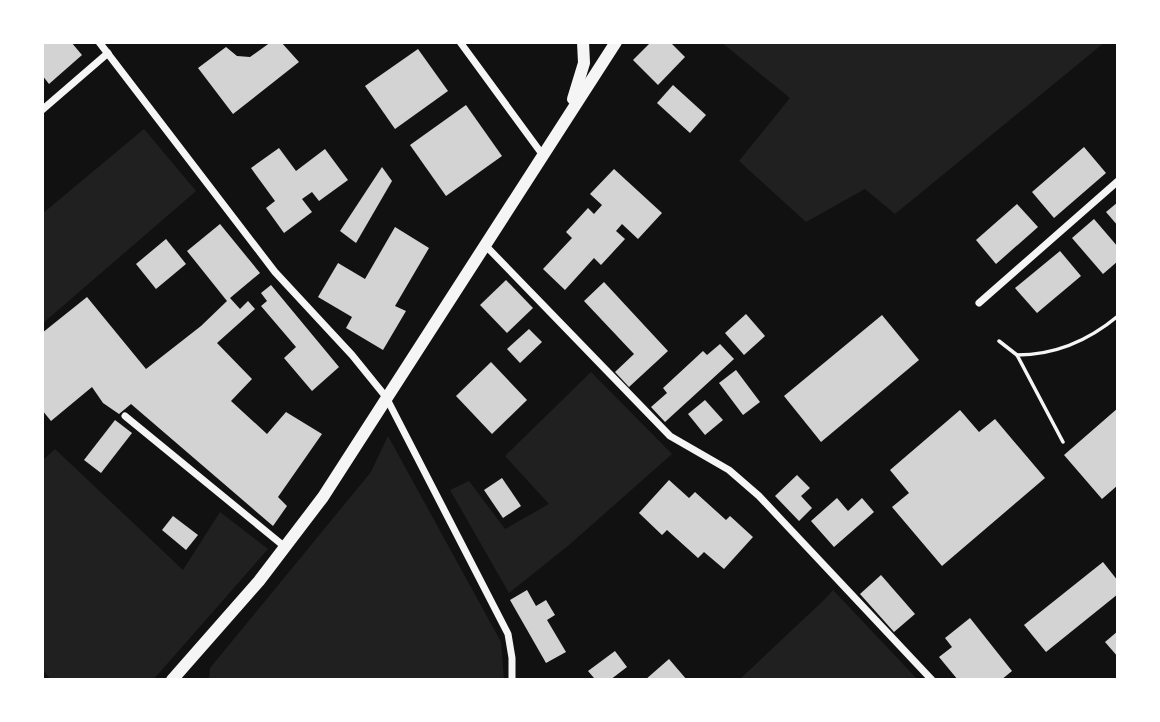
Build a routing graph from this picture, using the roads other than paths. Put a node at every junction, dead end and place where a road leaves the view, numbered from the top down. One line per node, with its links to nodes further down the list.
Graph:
1 (99, 42): 5 (street)
2 (460, 42): 8 (street)
3 (583, 42): 7 (street)
4 (616, 42): 7 (street)
5 (108, 53): 6 (street); 12 (street)
6 (42, 110)
7 (567, 116): 8 (street)
8 (542, 154): 10 (street)
9 (1118, 181): 11 (street)
10 (485, 245): 12 (street); 17 (street)
11 (979, 303)
12 (386, 397): 14 (street); 16 (street)
13 (125, 416): 14 (street)
14 (286, 548): 15 (street)
15 (172, 680)
16 (512, 680)
17 (932, 680)

